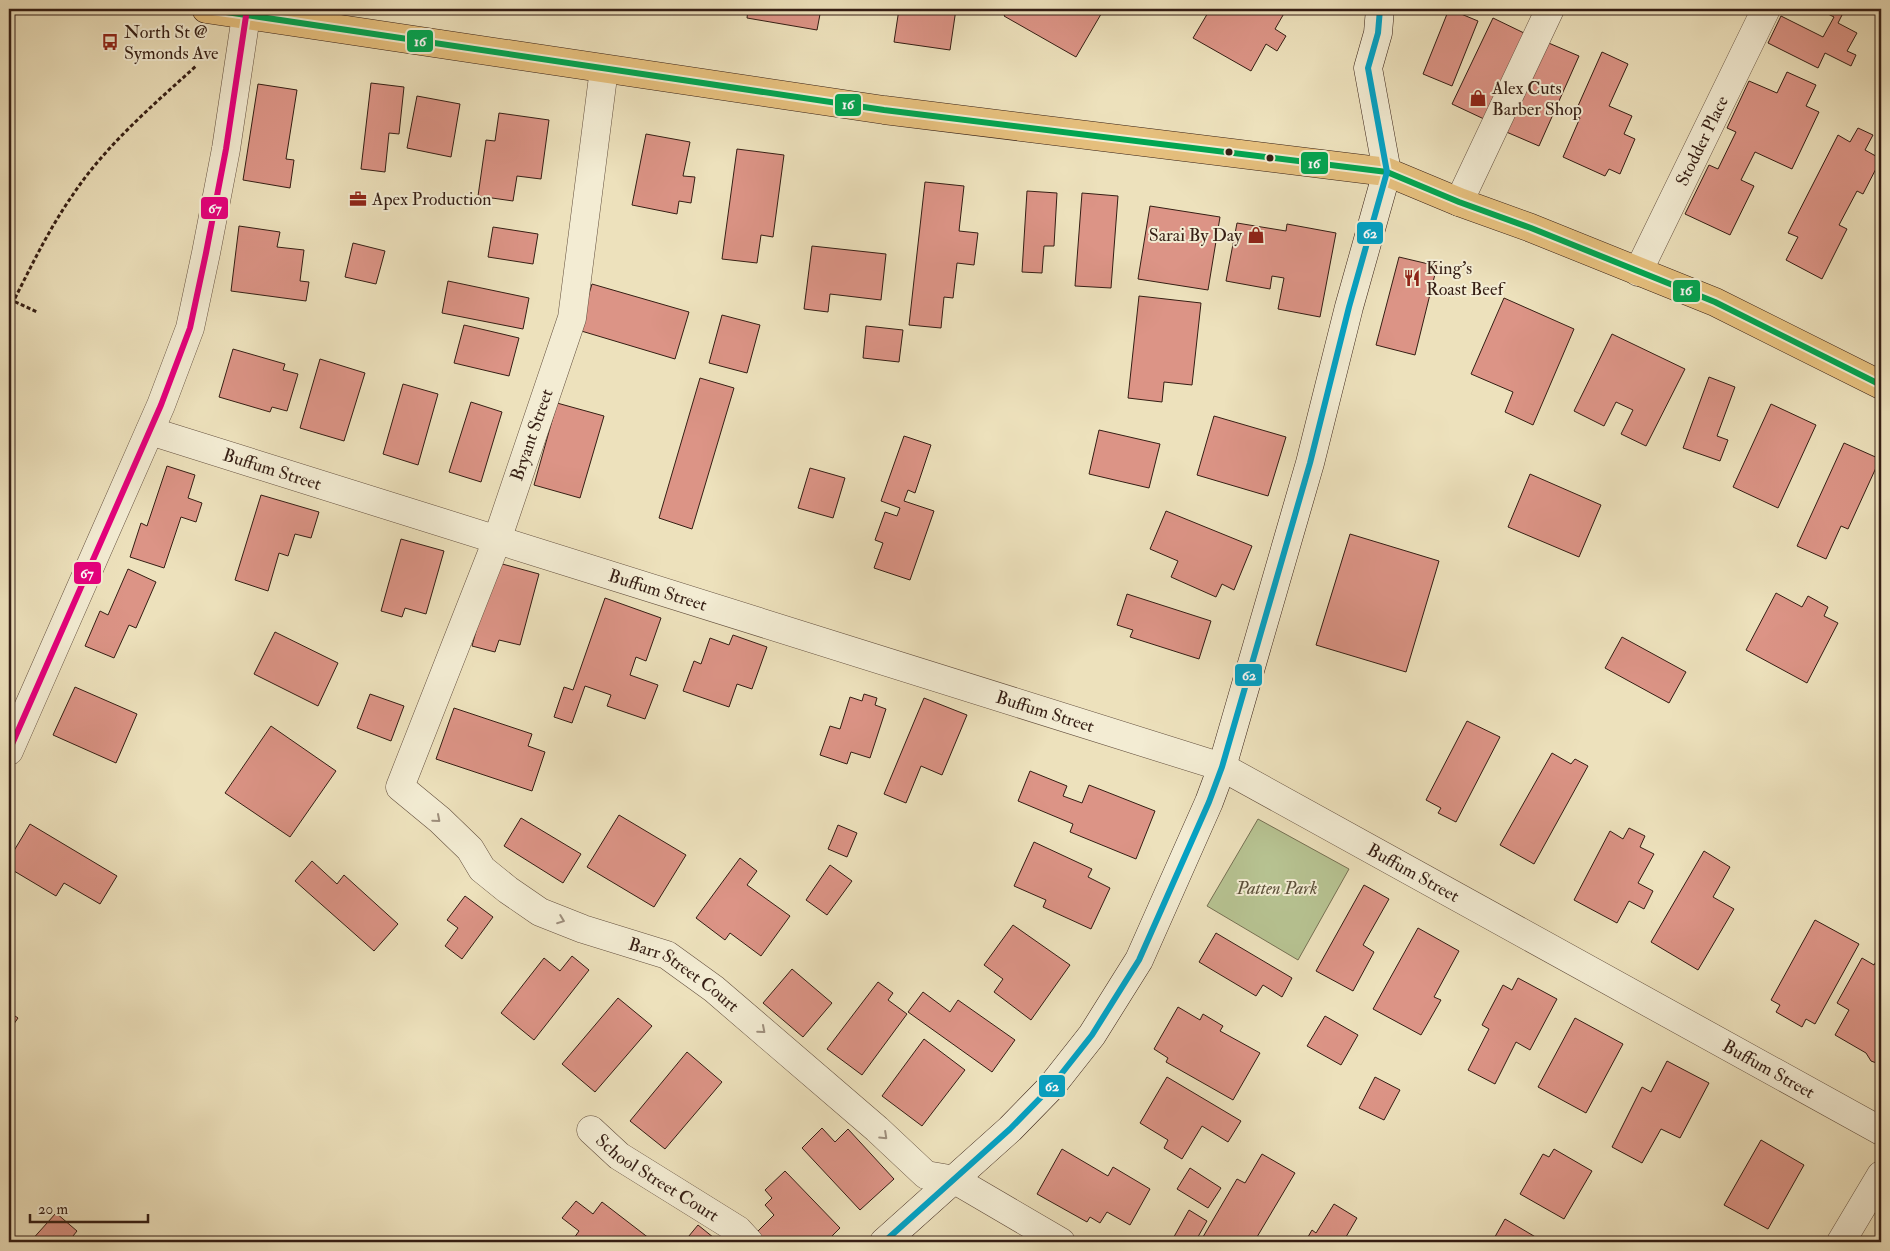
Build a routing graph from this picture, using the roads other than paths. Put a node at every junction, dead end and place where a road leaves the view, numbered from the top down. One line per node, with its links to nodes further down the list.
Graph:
1 (206, 9): 5 (highway)
2 (1380, 9): 7 (street)
3 (1550, 9): 8 (street)
4 (1766, 9): 9 (street, Stodder Place)
5 (246, 16): 6 (highway); 11 (street)
6 (604, 69): 7 (highway); 12 (street, Bryant Street)
7 (1387, 172): 8 (highway); 14 (street)
8 (1459, 202): 9 (highway)
9 (1638, 272): 10 (highway)
10 (1881, 385)
11 (150, 431): 12 (street, Buffum Street); 13 (street)
12 (497, 540): 14 (street, Buffum Street); 15 (street, Bryant Street)
13 (9, 751)
14 (1222, 768): 17 (street, Buffum Street); 19 (street)
15 (400, 787): 19 (street, Barr Street Court, one-way to 19)
16 (591, 1130): 20 (street, School Street Court)
17 (1881, 1131)
18 (1881, 1175): 23 (street)
19 (955, 1180): 21 (street); 22 (street, Barr Street Court)
20 (749, 1242)
21 (884, 1242)
22 (1061, 1242)
23 (1841, 1242)

